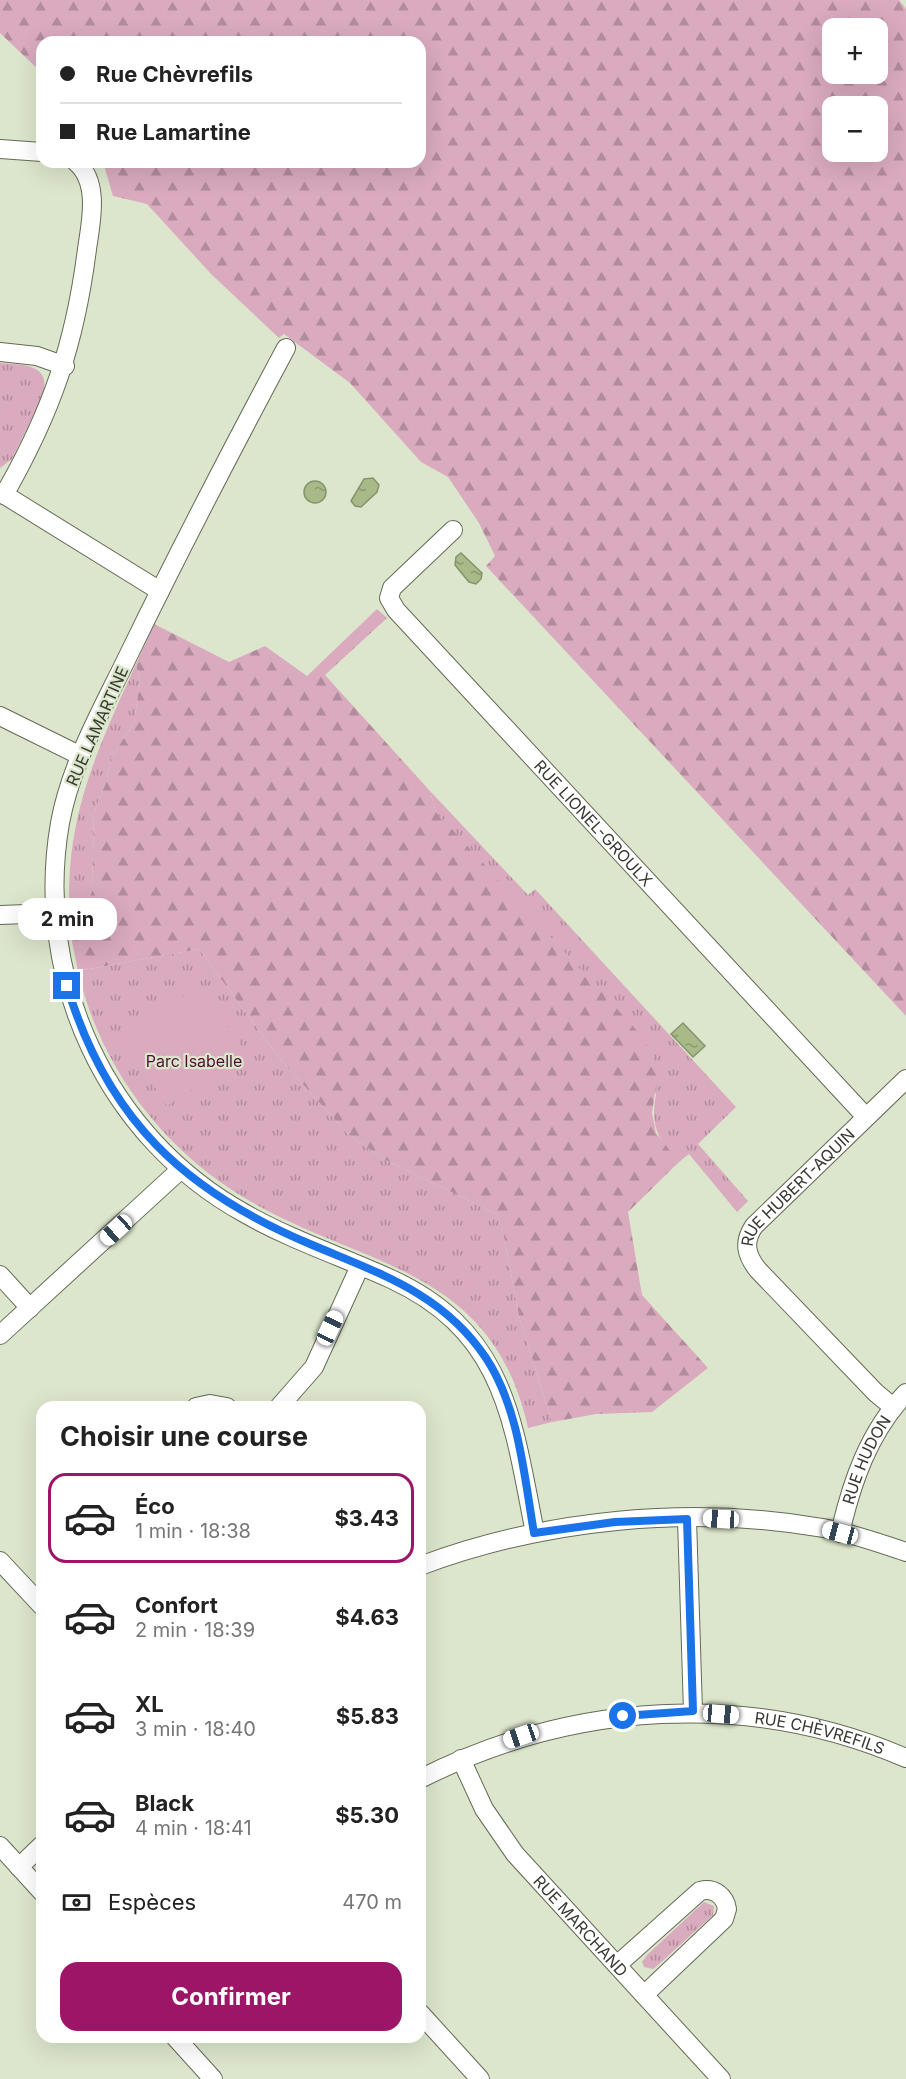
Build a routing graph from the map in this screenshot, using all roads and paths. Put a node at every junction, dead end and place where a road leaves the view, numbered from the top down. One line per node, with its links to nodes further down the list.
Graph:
1 (0, 149): 2 (street)
2 (36, 152)
3 (80, 168): 6 (street)
4 (286, 348): 9 (street, RUE LAMARTINE)
5 (0, 352): 6 (street)
6 (65, 366): 7 (street)
7 (2, 494): 9 (street)
8 (453, 530): 15 (street, RUE LIONEL-GROULX)
9 (160, 591): 11 (street, RUE LAMARTINE)
10 (0, 716): 11 (street)
11 (81, 756): 12 (street, RUE LAMARTINE)
12 (53, 914): 13 (street); 16 (street, RUE LAMARTINE)
13 (0, 915)
14 (906, 1079): 15 (street, RUE HUBERT-AQUIN)
15 (866, 1117): 23 (street, RUE HUBERT-AQUIN)
16 (180, 1170): 17 (street, RUE LAMARTINE); 19 (street)
17 (360, 1266): 22 (street); 25 (street, RUE LAMARTINE)
18 (0, 1275): 19 (street)
19 (30, 1308): 20 (street)
20 (0, 1335)
21 (906, 1392): 23 (street, RUE HUDON)
22 (284, 1401)
23 (892, 1407): 26 (street, RUE HUDON)
24 (687, 1519): 25 (street); 26 (street); 31 (street)
25 (534, 1533): 29 (street)
26 (840, 1533): 27 (street)
27 (906, 1552)
28 (0, 1561): 30 (street)
29 (426, 1564)
30 (36, 1600)
31 (693, 1711): 32 (street, RUE CHÈVREFILS); 33 (street, RUE CHÈVREFILS)
32 (906, 1758)
33 (461, 1759): 34 (street, RUE CHÈVREFILS); 39 (street, RUE MARCHAND)
34 (426, 1776)
35 (0, 1846): 37 (street)
36 (36, 1851): 37 (street)
37 (19, 1867): 38 (street)
38 (36, 1885)
39 (617, 1965): 40 (street, RUE MARCHAND); 40 (street)
40 (644, 1995): 45 (street, RUE MARCHAND)
41 (426, 2020): 44 (street)
42 (180, 2043): 43 (street)
43 (213, 2079)
44 (480, 2079)
45 (721, 2079)

